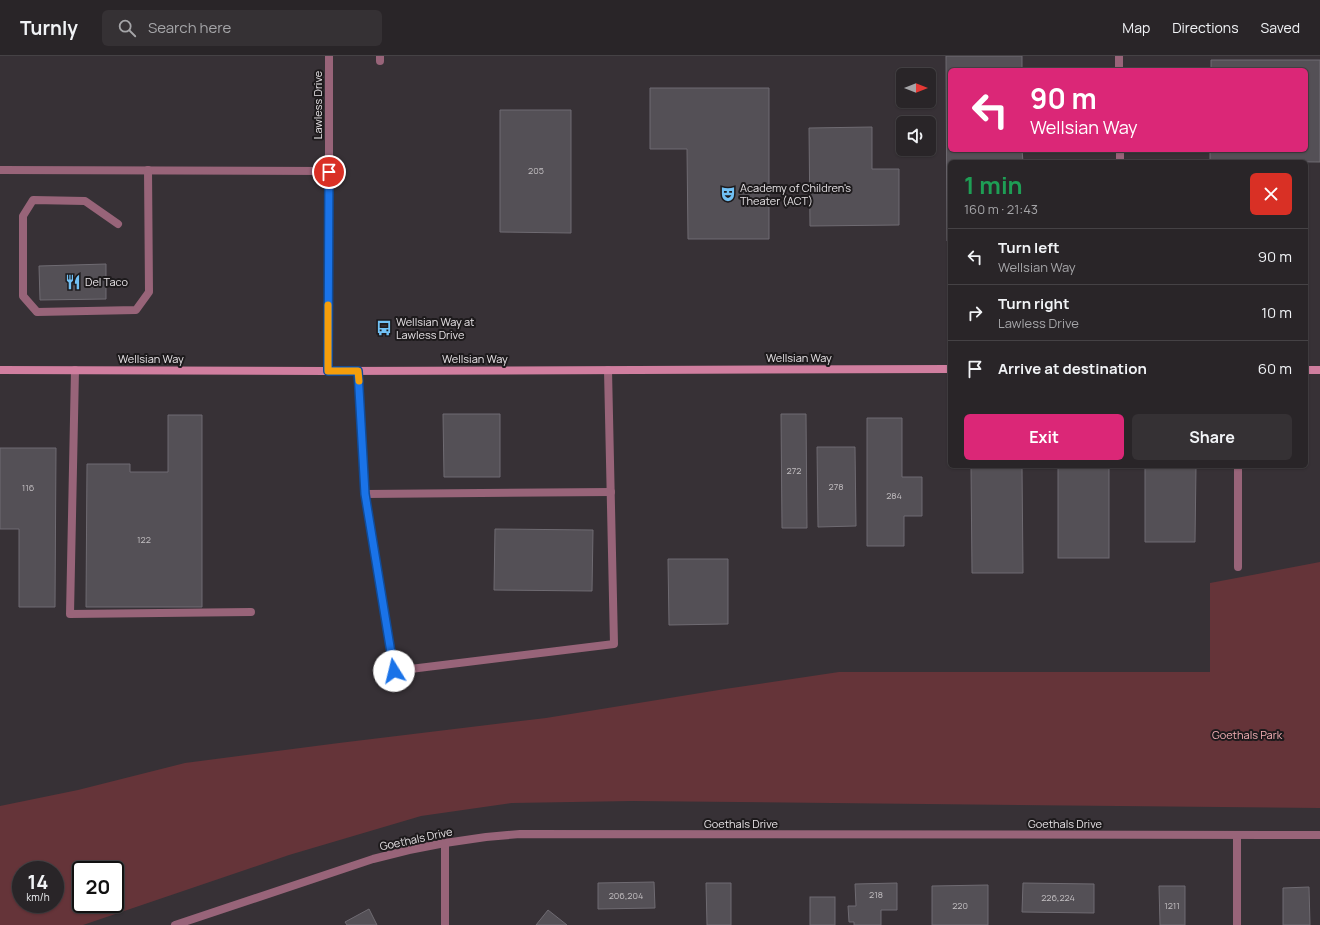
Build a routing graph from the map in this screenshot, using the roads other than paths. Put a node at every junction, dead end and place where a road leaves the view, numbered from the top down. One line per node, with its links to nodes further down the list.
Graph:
1 (329, 56): 6 (street, Lawless Drive)
2 (1119, 56): 3 (street)
3 (1119, 68)
4 (0, 170): 5 (street)
5 (148, 170): 6 (street); 7 (street)
6 (329, 172): 14 (street, Lawless Drive)
7 (118, 224)
8 (948, 369): 11 (main road, Wellsian Way)
9 (0, 370): 10 (main road, Wellsian Way)
10 (75, 370): 14 (main road, Wellsian Way); 20 (street)
11 (608, 370): 15 (main road, Wellsian Way); 17 (street)
12 (1308, 370): 13 (main road)
13 (1320, 370)
14 (328, 371): 15 (main road, Wellsian Way)
15 (358, 371): 18 (street)
16 (1238, 468): 19 (street)
17 (611, 492): 18 (street); 18 (street)
18 (365, 494)
19 (1238, 567)
20 (251, 612)
21 (1237, 835): 22 (street, Goethals Drive); 23 (street, Goethals Drive); 26 (street)
22 (1320, 835)
23 (445, 843): 24 (street, Goethals Drive); 25 (street)
24 (175, 925)
25 (445, 925)
26 (1237, 925)

